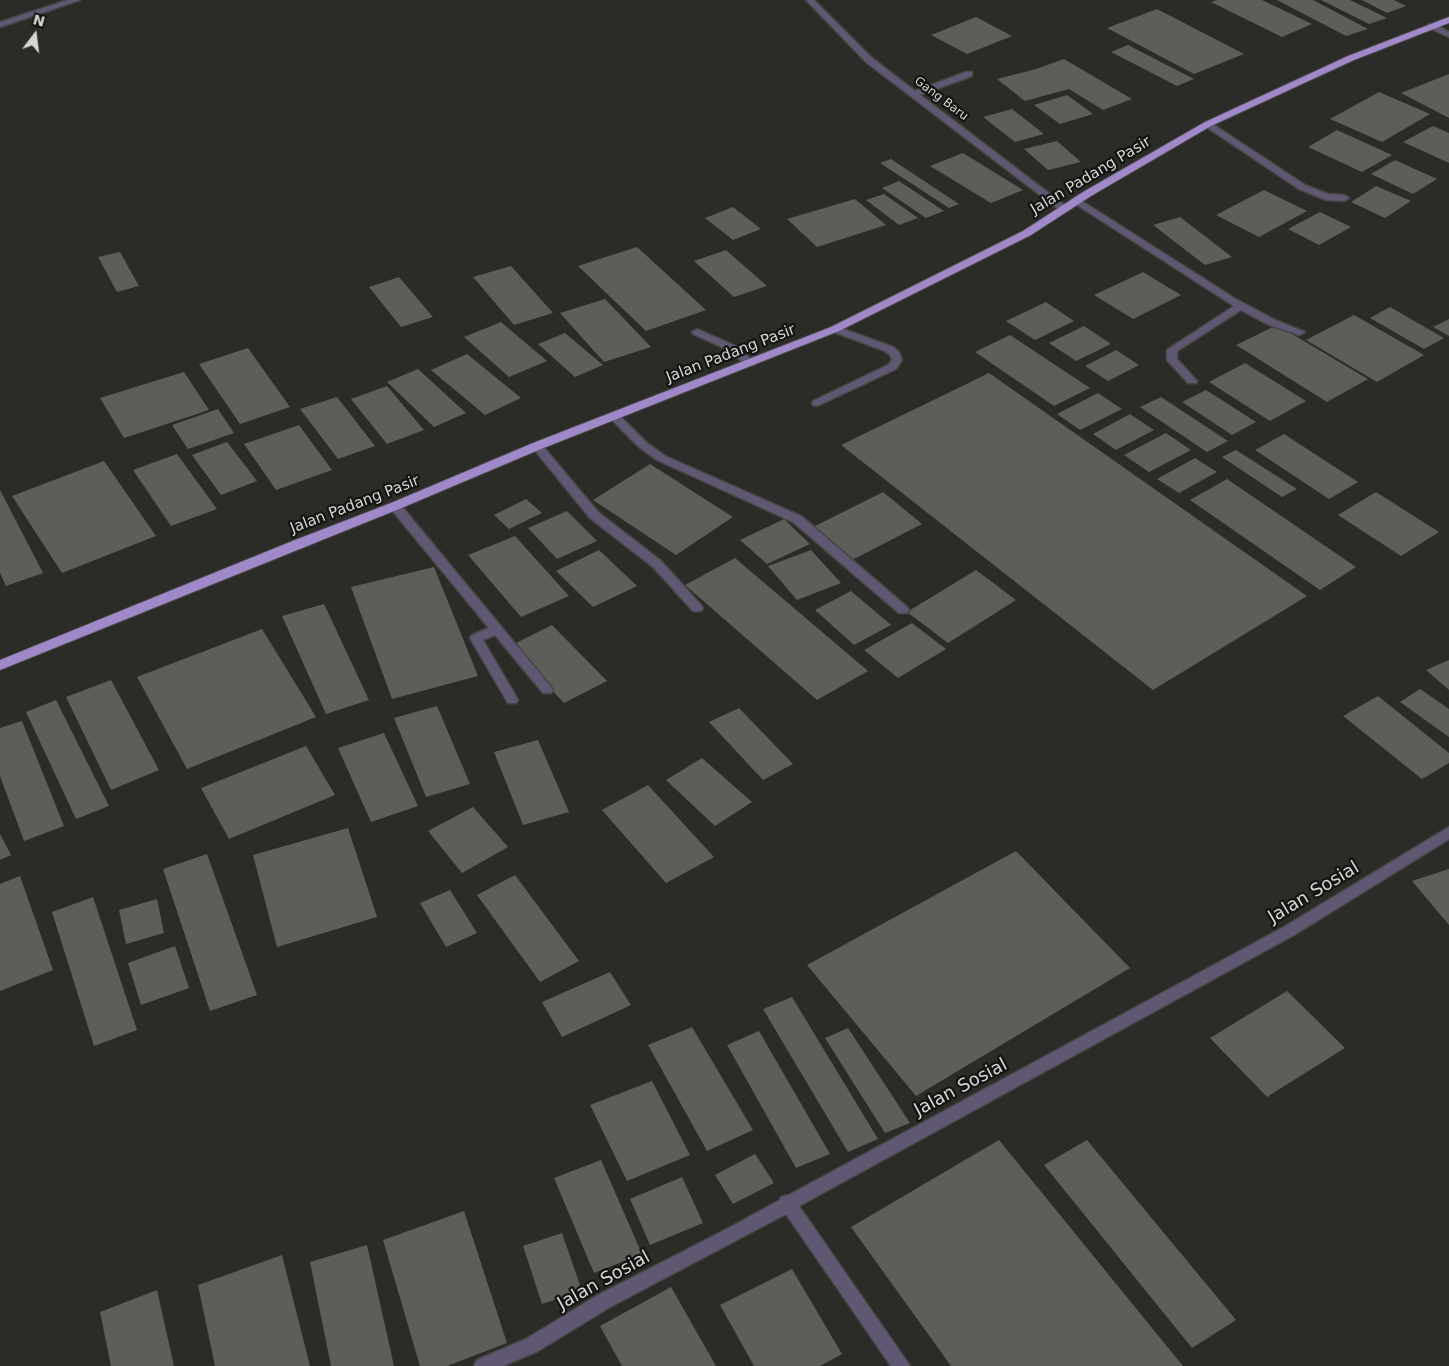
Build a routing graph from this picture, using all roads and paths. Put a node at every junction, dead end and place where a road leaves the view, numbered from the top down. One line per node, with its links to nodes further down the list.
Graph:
1 (76, 0): 4 (street)
2 (810, 0): 8 (street, Gang Baru)
3 (1449, 20): 5 (highway, Jalan Padang Pasir)
4 (0, 25)
5 (1432, 26): 6 (street); 9 (highway, Jalan Padang Pasir)
6 (1449, 35)
7 (969, 74): 8 (street)
8 (914, 94): 12 (street, Gang Baru)
9 (1208, 124): 10 (street); 11 (highway, Jalan Padang Pasir)
10 (1344, 198)
11 (1077, 201): 12 (highway, Jalan Padang Pasir); 13 (street)
12 (1064, 209): 14 (highway, Jalan Padang Pasir)
13 (1241, 306): 16 (street); 18 (street)
14 (835, 330): 17 (highway, Jalan Padang Pasir); 19 (street)
15 (697, 332): 17 (street)
16 (1300, 332)
17 (750, 363): 20 (highway, Jalan Padang Pasir)
18 (1192, 381)
19 (817, 403)
20 (614, 416): 21 (highway, Jalan Padang Pasir); 24 (street)
21 (537, 446): 22 (highway, Jalan Padang Pasir); 23 (street)
22 (395, 506): 25 (street); 26 (highway, Jalan Padang Pasir)
23 (696, 608)
24 (903, 610)
25 (497, 629): 27 (street); 28 (street)
26 (0, 666)
27 (547, 690)
28 (512, 700)
29 (1449, 832): 30 (street, Jalan Sosial)
30 (787, 1202): 31 (street, Jalan Sosial); 32 (street)
31 (483, 1366)
32 (901, 1366)

